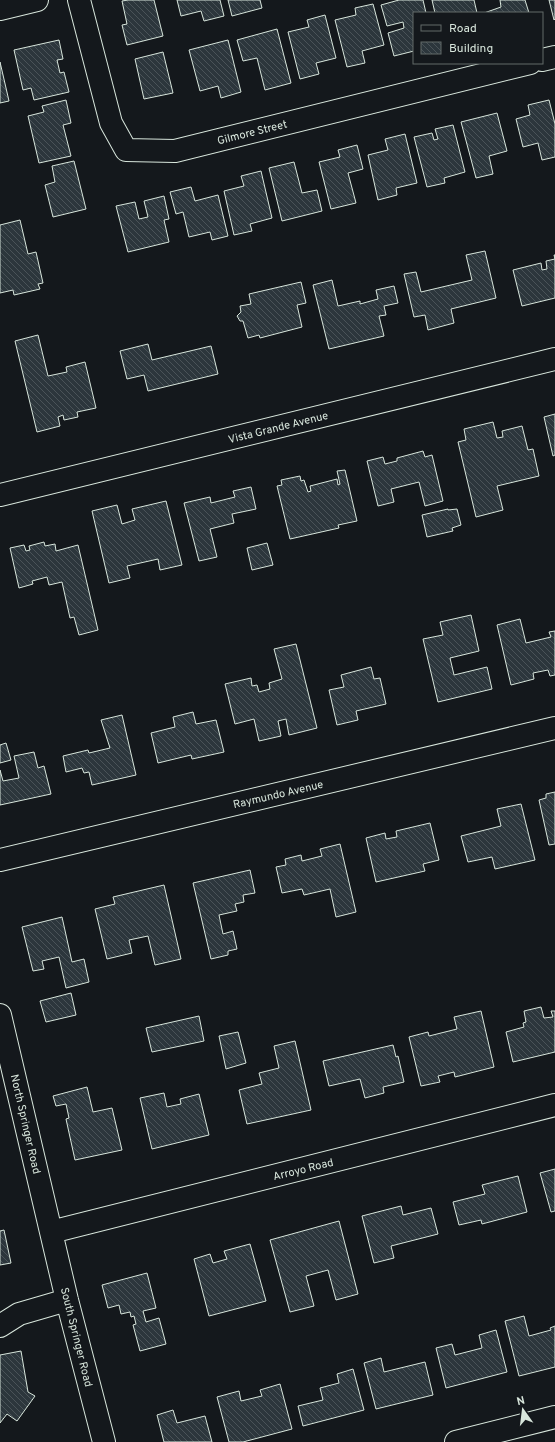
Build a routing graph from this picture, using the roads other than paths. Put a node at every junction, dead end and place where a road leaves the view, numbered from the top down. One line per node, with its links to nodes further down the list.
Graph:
1 (37, 0): 3 (street)
2 (79, 0): 6 (street, Gilmore Street)
3 (0, 9)
4 (555, 57): 5 (street)
5 (543, 60)
6 (526, 64)
7 (555, 359): 8 (street, Vista Grande Avenue)
8 (0, 495)
9 (555, 728): 10 (street, Raymundo Avenue)
10 (0, 860)
11 (0, 1016): 13 (street, North Springer Road)
12 (555, 1105): 13 (street, Arroyo Road)
13 (51, 1232): 14 (street, South Springer Road)
14 (67, 1300): 15 (street); 17 (street, South Springer Road)
15 (0, 1326)
16 (555, 1417): 18 (street)
17 (104, 1442)
18 (456, 1442)

